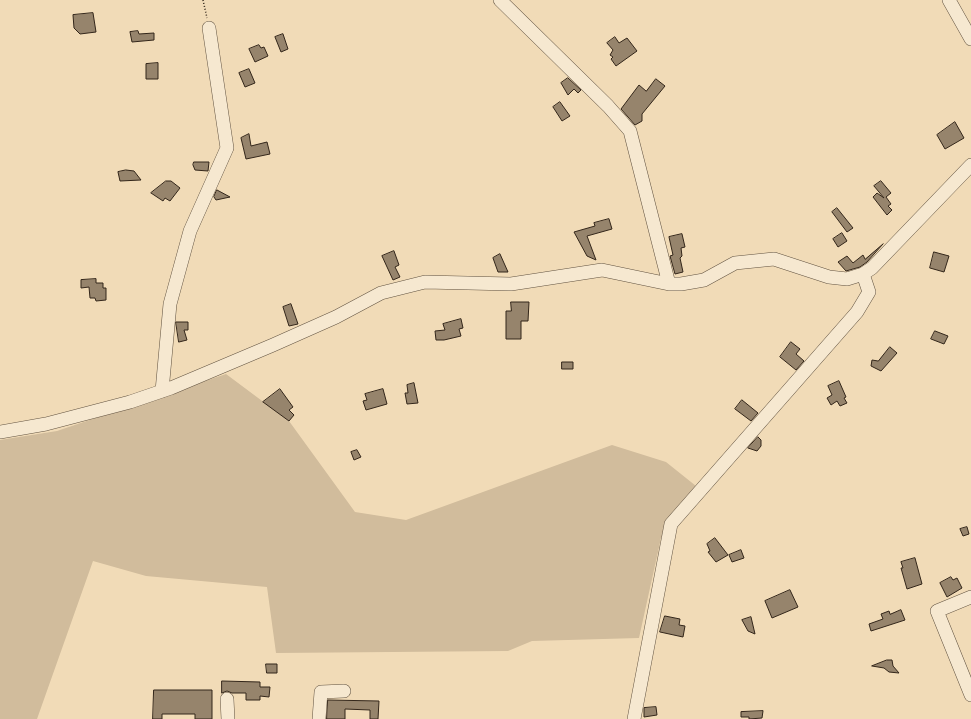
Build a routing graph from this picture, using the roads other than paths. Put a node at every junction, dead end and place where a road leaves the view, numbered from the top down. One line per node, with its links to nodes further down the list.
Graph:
1 (500, 0): 7 (street)
2 (948, 0): 4 (street)
3 (209, 28): 8 (street)
4 (971, 39)
5 (971, 164): 6 (street)
6 (863, 274): 7 (street); 16 (street)
7 (669, 284): 8 (street)
8 (162, 390): 9 (street)
9 (0, 432)
10 (971, 597): 12 (street)
11 (344, 691): 15 (street)
12 (971, 695)
13 (227, 698): 14 (street)
14 (228, 719)
15 (319, 719)
16 (634, 719)

